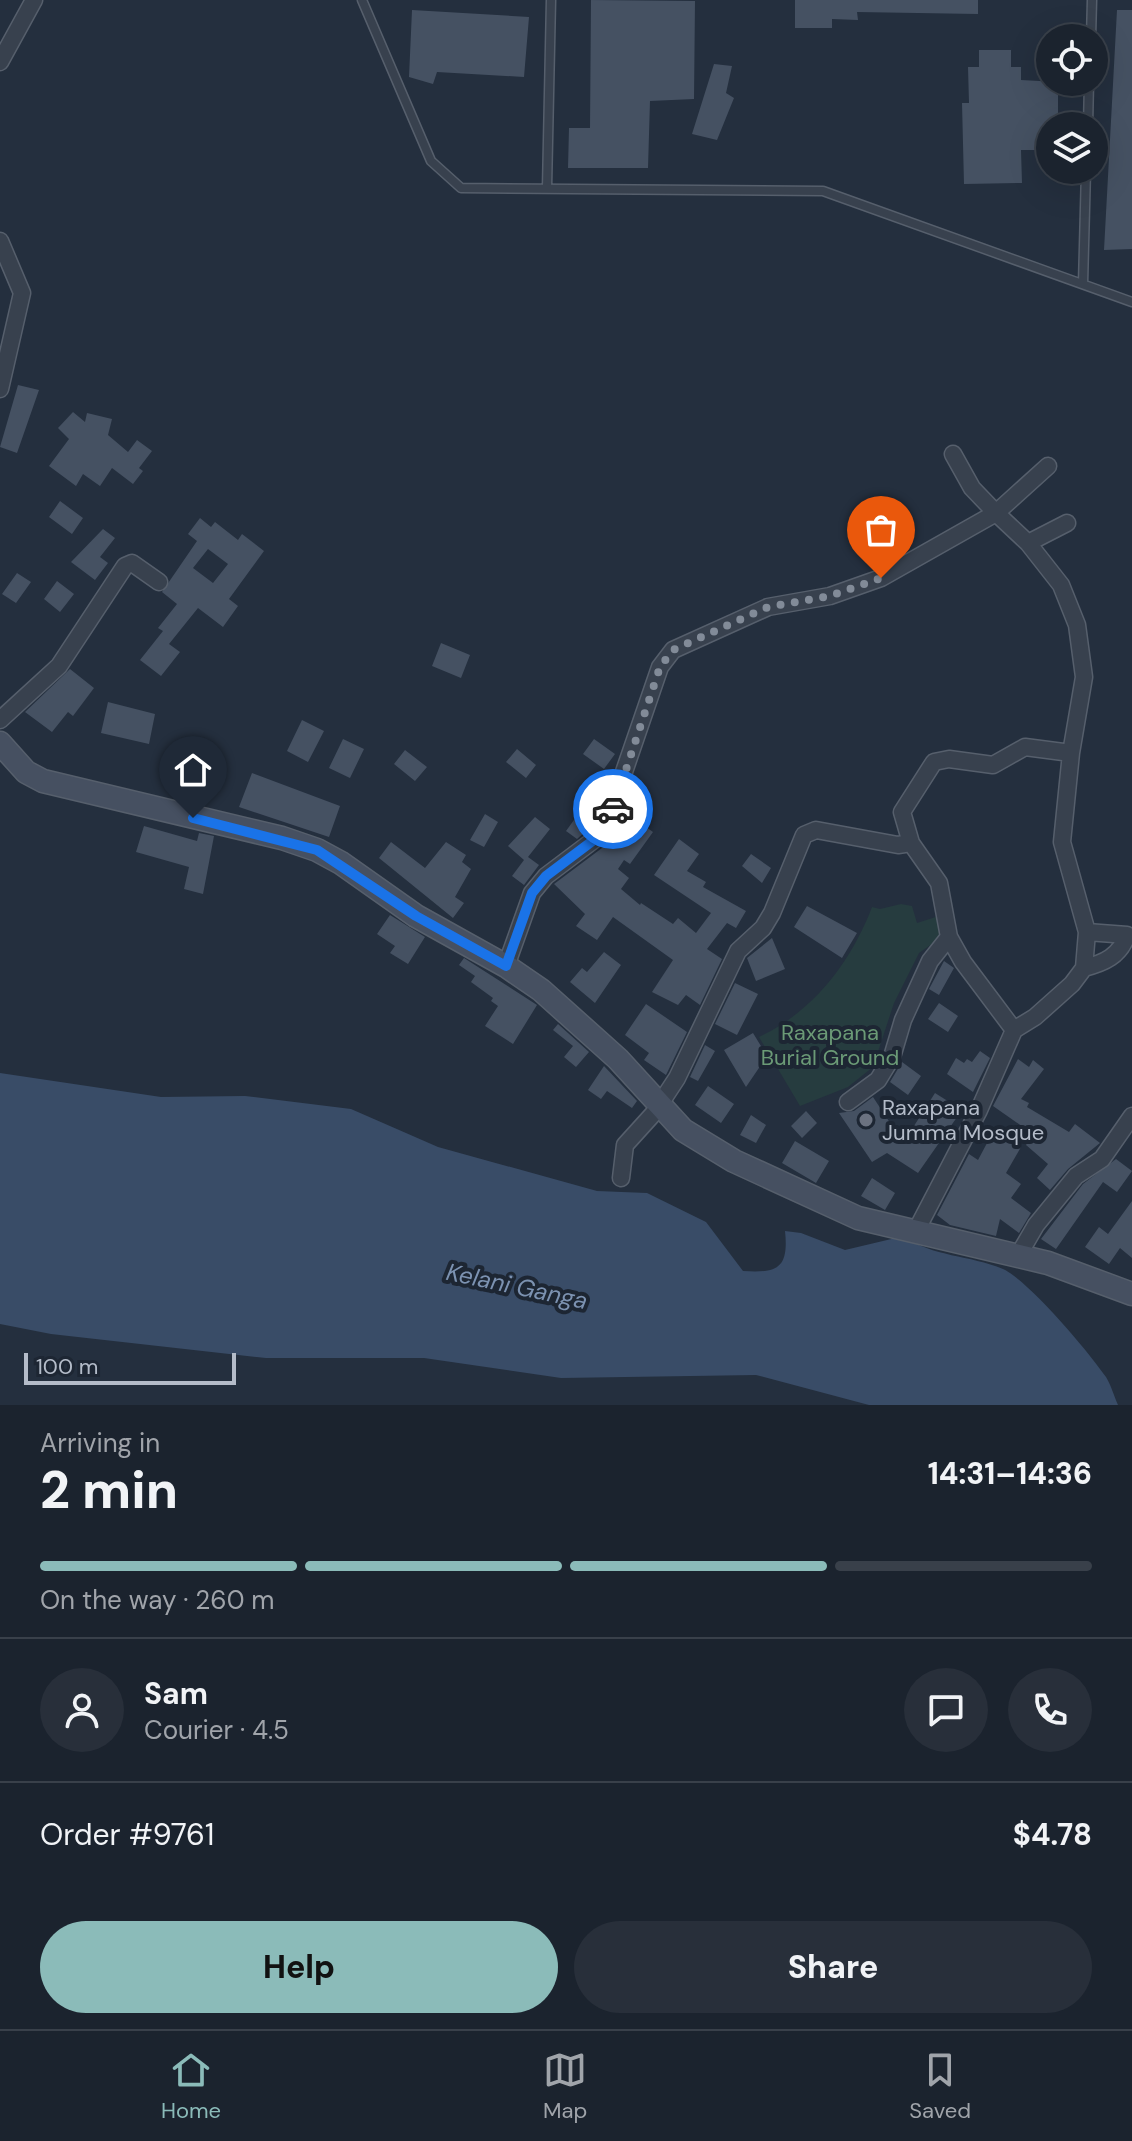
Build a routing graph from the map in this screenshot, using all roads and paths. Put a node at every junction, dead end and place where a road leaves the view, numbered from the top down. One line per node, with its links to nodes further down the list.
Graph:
1 (34, 0): 6 (street)
2 (362, 0): 8 (lane)
3 (551, 0): 8 (lane)
4 (1092, 0): 5 (lane)
5 (1091, 24)
6 (0, 62)
7 (1086, 184): 10 (lane)
8 (547, 188): 10 (lane)
9 (0, 241): 12 (street)
10 (1083, 284): 11 (lane)
11 (1132, 302)
12 (0, 389)
13 (953, 454): 15 (street)
14 (1048, 466): 15 (street)
15 (996, 513): 17 (street); 25 (street)
16 (1067, 523): 17 (street)
17 (1028, 543): 21 (street)
18 (159, 582): 19 (street)
19 (0, 720)
20 (0, 743): 25 (main road)
21 (1071, 753): 22 (street); 23 (street)
22 (911, 843): 24 (street); 29 (street)
23 (1087, 932): 26 (street); 26 (street)
24 (949, 937): 27 (street); 28 (street)
25 (506, 966): 29 (main road)
26 (1084, 968): 27 (street)
27 (1014, 1030): 32 (street)
28 (848, 1102)
29 (658, 1105): 31 (street); 32 (main road)
30 (1132, 1116): 33 (street)
31 (621, 1178)
32 (916, 1231): 33 (main road)
33 (1018, 1256): 34 (main road)
34 (1132, 1294)

